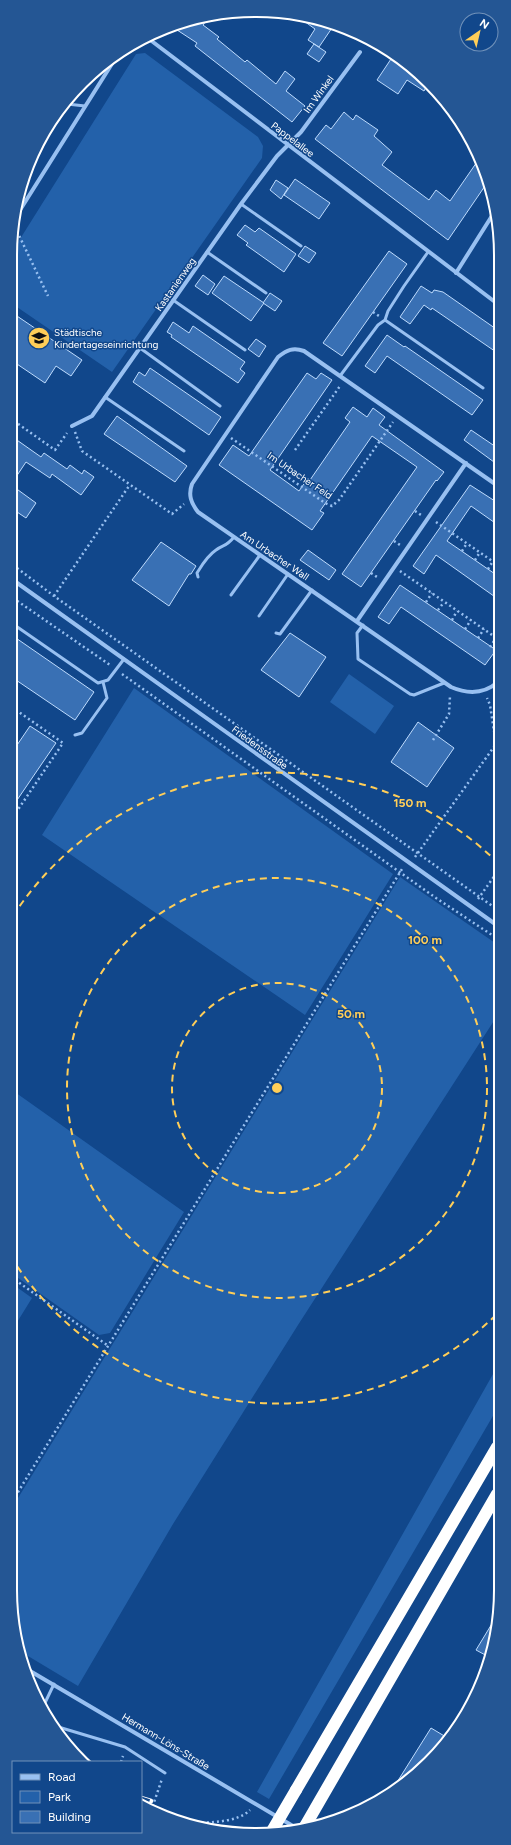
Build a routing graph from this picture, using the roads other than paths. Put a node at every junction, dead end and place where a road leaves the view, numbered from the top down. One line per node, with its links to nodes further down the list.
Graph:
1 (152, 41): 6 (street, Pappelallee)
2 (360, 52): 6 (street, Im Winkel)
3 (111, 65): 5 (street)
4 (71, 104): 5 (lane)
5 (85, 106): 8 (street)
6 (288, 145): 7 (street, Kastanienweg); 12 (street, Pappelallee)
7 (241, 204): 10 (lane); 11 (street, Kastanienweg)
8 (23, 206)
9 (491, 218): 13 (street)
10 (301, 246)
11 (207, 252): 14 (lane); 15 (street, Kastanienweg)
12 (428, 252): 13 (street, Pappelallee); 17 (lane)
13 (456, 273): 16 (street, Pappelallee)
14 (266, 293)
15 (173, 300): 18 (street, Kastanienweg); 19 (lane)
16 (494, 301)
17 (385, 320): 20 (lane); 21 (lane)
18 (140, 348): 22 (street, Kastanienweg); 23 (lane)
19 (245, 350)
20 (340, 376): 26 (street); 28 (street, Am Urbacher Wall)
21 (483, 388)
22 (106, 397): 24 (street, Kastanienweg); 25 (lane)
23 (220, 406)
24 (72, 426)
25 (184, 451)
26 (466, 463): 27 (street); 36 (street)
27 (494, 483)
28 (234, 537): 29 (street, Am Urbacher Wall); 31 (lane)
29 (260, 555): 30 (street, Am Urbacher Wall); 34 (lane)
30 (288, 574): 33 (street, Am Urbacher Wall); 35 (lane)
31 (198, 577)
32 (17, 583): 40 (street, Friedensstraße)
33 (312, 590): 36 (street, Am Urbacher Wall); 39 (lane)
34 (231, 595)
35 (259, 616)
36 (357, 621): 37 (street, Am Urbacher Wall)
37 (363, 625): 42 (street, Am Urbacher Wall); 42 (lane)
38 (17, 627): 41 (lane)
39 (276, 633)
40 (124, 659): 41 (lane); 45 (street, Friedensstraße)
41 (103, 682): 44 (lane)
42 (444, 682): 43 (street, Am Urbacher Wall)
43 (494, 684)
44 (75, 735)
45 (494, 923)
46 (494, 1451): 55 (highway, bridge)
47 (494, 1499): 53 (highway)
48 (32, 1671): 49 (street, Hermann-Löns-Straße)
49 (54, 1684): 50 (lane); 54 (street, Hermann-Löns-Straße)
50 (45, 1702)
51 (61, 1728): 52 (lane)
52 (164, 1773)
53 (308, 1822)
54 (292, 1825)
55 (274, 1827)

